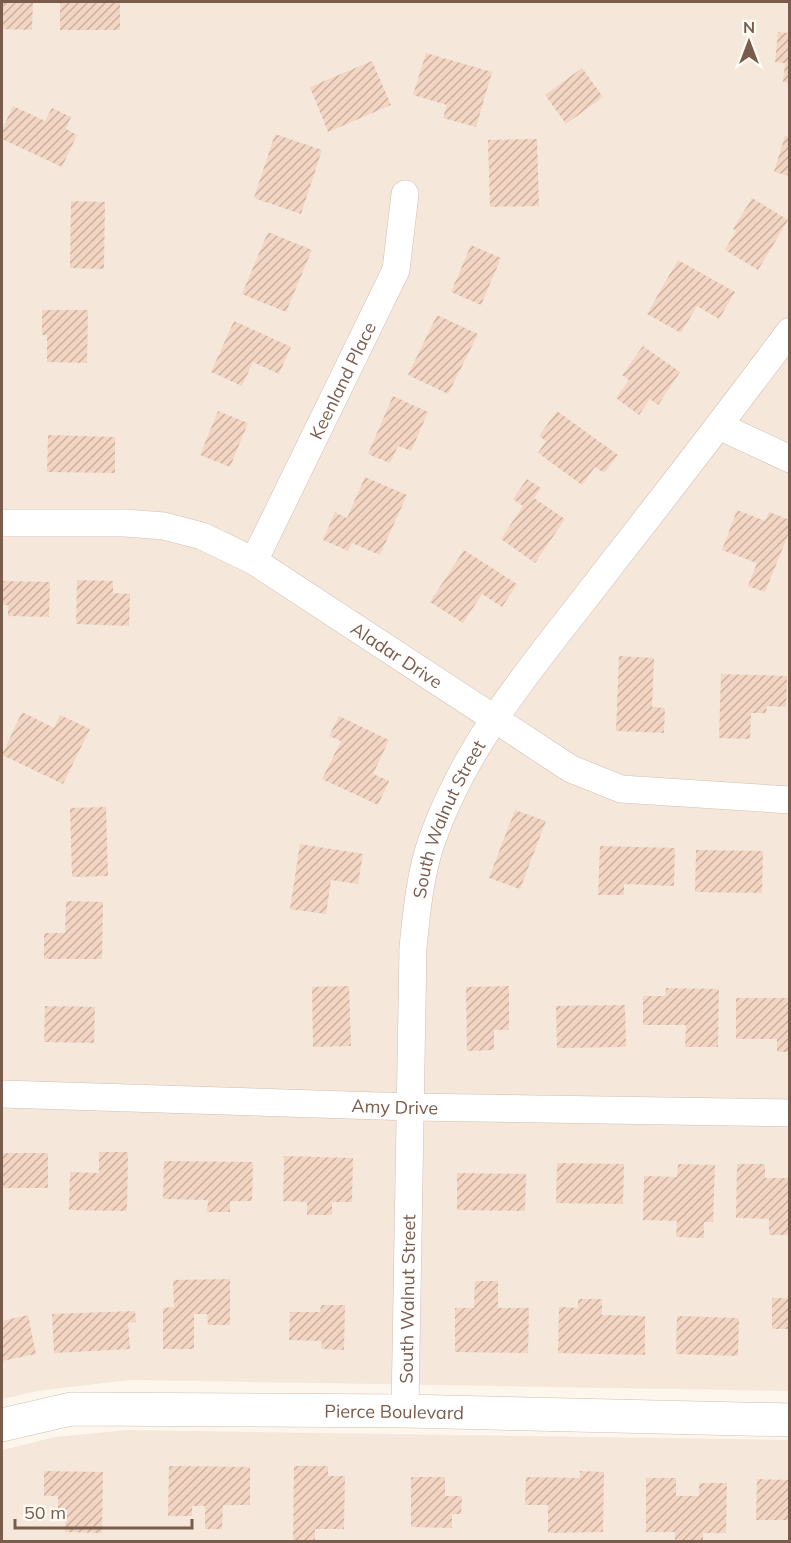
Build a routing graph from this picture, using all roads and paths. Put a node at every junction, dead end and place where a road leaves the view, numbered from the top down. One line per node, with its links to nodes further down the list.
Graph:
1 (405, 194): 6 (street, Keenland Place)
2 (789, 331): 3 (street, South Walnut Street)
3 (719, 426): 4 (street); 7 (street, South Walnut Street)
4 (789, 459)
5 (2, 523): 6 (street, Aladar Drive)
6 (254, 561): 7 (street, Aladar Drive)
7 (493, 718): 8 (street, Aladar Drive); 10 (street, South Walnut Street)
8 (789, 800)
9 (2, 1094): 10 (street, Amy Drive)
10 (411, 1107): 11 (street, Amy Drive); 12 (street, South Walnut Street)
11 (789, 1113)
12 (405, 1412): 13 (street, Pierce Boulevard); 14 (street, Pierce Boulevard)
13 (789, 1420)
14 (2, 1425)

